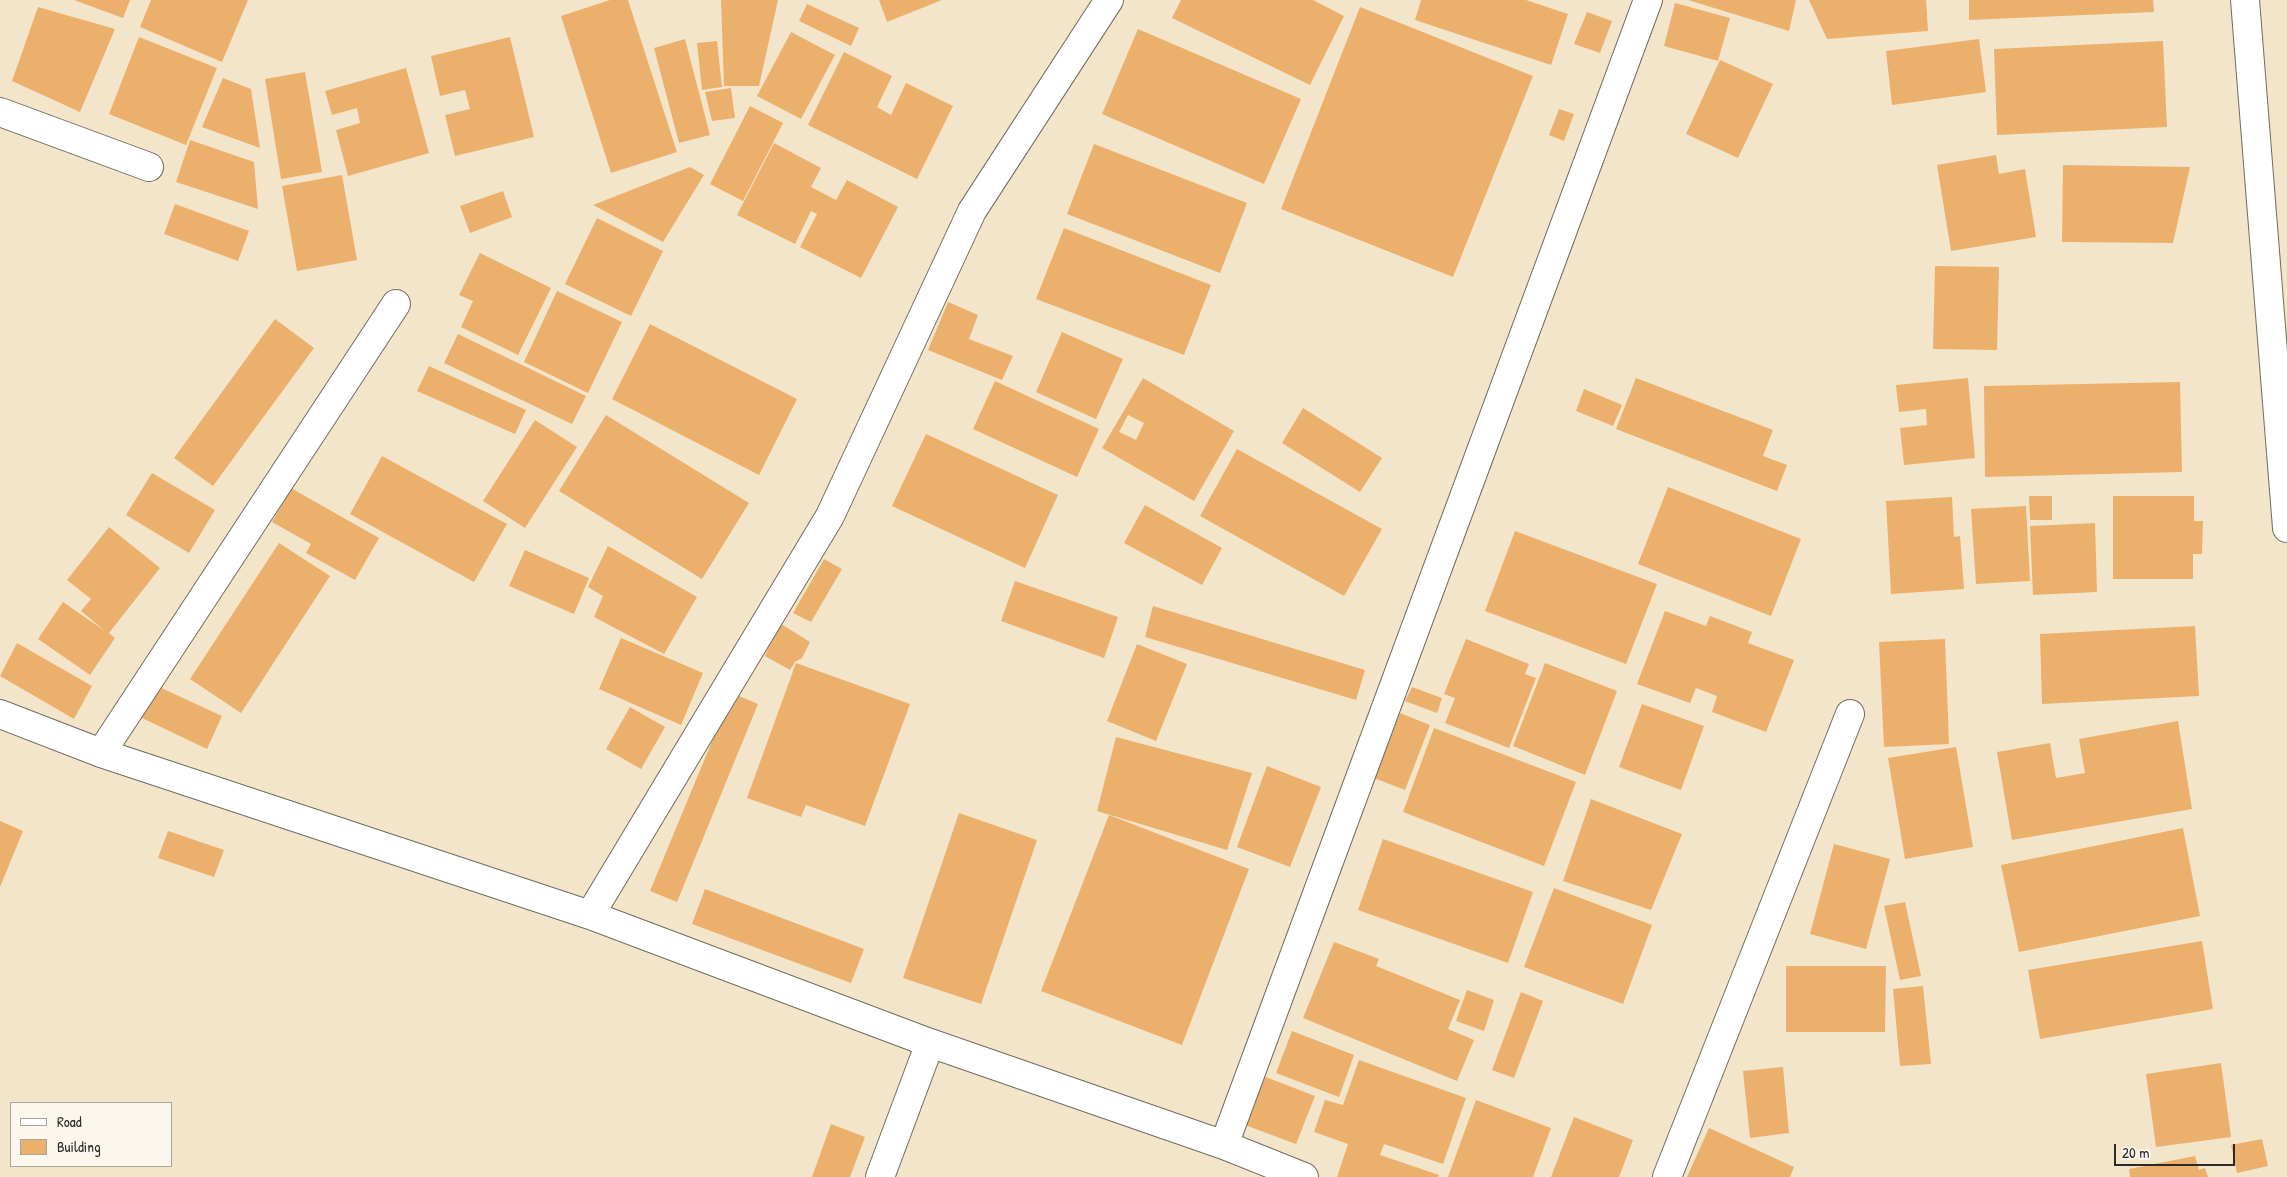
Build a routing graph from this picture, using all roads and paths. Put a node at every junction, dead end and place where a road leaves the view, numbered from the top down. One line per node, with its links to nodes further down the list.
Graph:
1 (1109, 0): 11 (street)
2 (1648, 0): 13 (street)
3 (2245, 0): 7 (street)
4 (0, 112): 5 (street)
5 (149, 167)
6 (396, 304): 10 (street)
7 (2287, 528)
8 (0, 714): 10 (street)
9 (1850, 714): 16 (street)
10 (101, 753): 11 (street)
11 (590, 915): 12 (street)
12 (930, 1043): 13 (street); 14 (street)
13 (1224, 1145): 15 (street)
14 (880, 1177)
15 (1304, 1177)
16 (1667, 1177)

